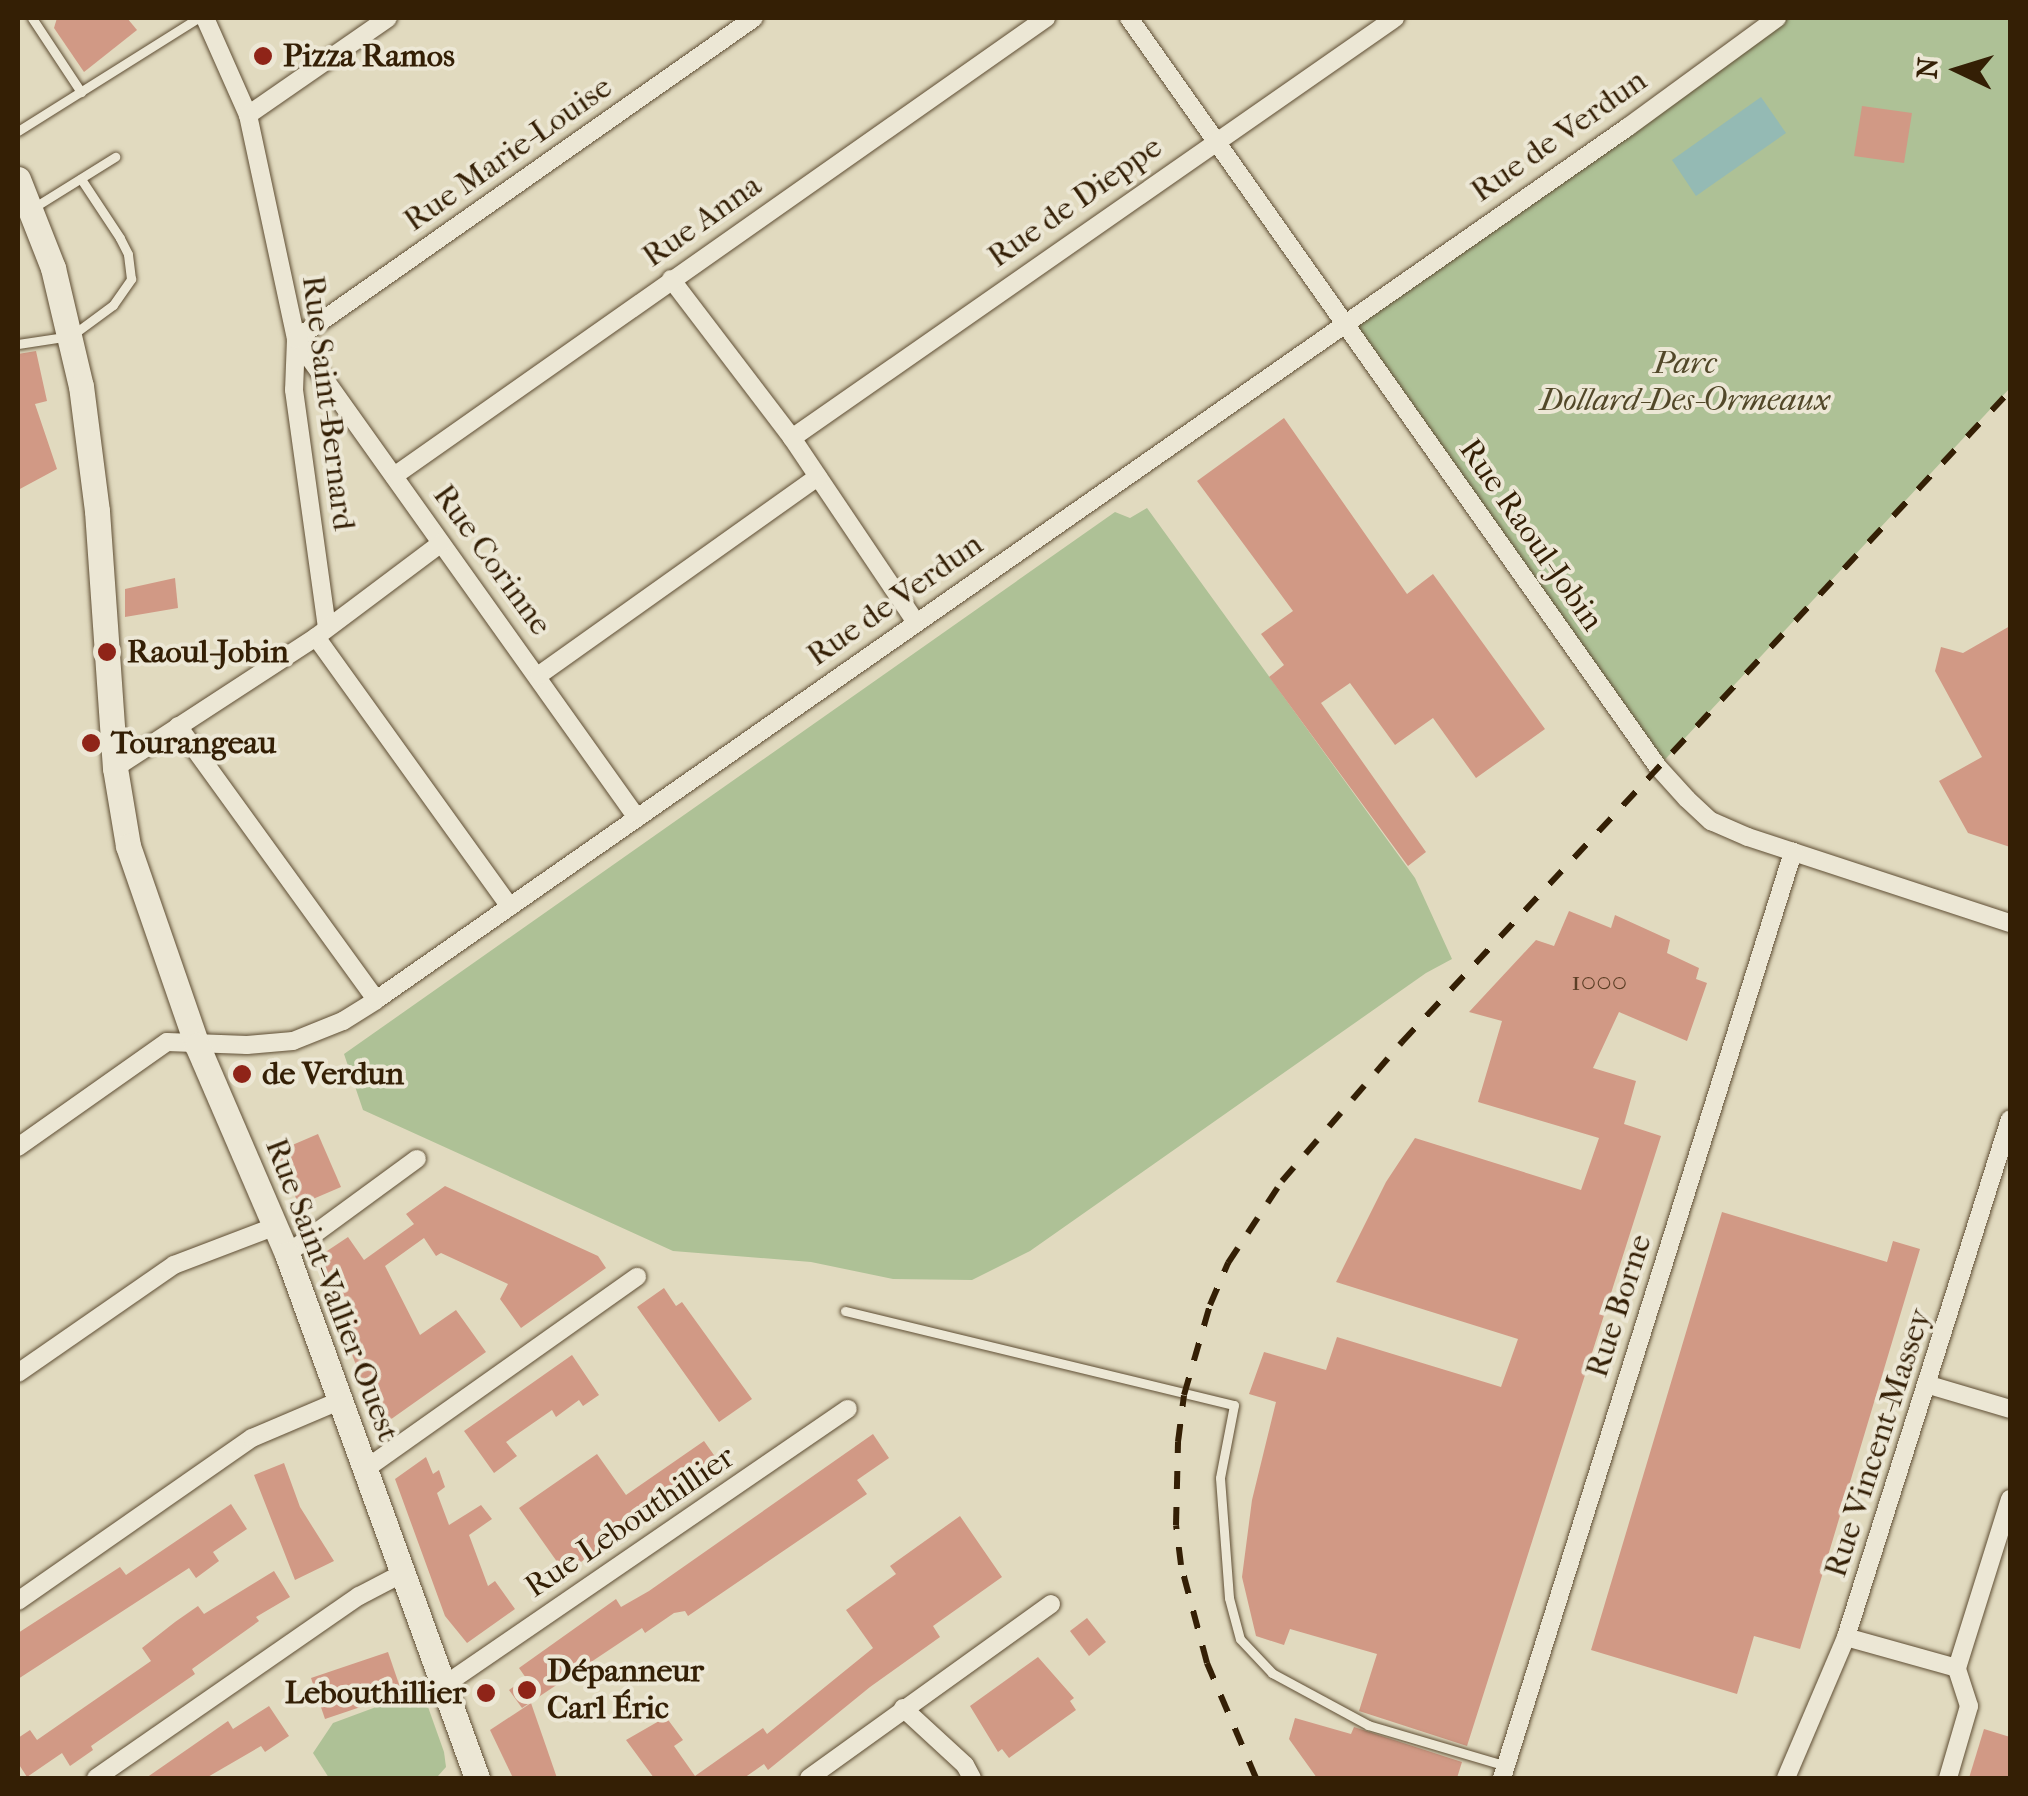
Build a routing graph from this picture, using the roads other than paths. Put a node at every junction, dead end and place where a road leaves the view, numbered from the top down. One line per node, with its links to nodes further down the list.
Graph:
1 (32, 18): 9 (lane)
2 (202, 18): 9 (lane); 10 (street, Rue Saint-Bernard)
3 (388, 18): 10 (street)
4 (754, 18): 20 (street, Rue Marie-Louise)
5 (1046, 18): 17 (street, Rue Anna)
6 (1129, 18): 12 (street, Rue Raoul-Jobin)
7 (1394, 18): 12 (street, Rue de Dieppe)
8 (1777, 18): 18 (street, Rue de Verdun)
9 (81, 92): 11 (lane)
10 (248, 115): 20 (street, Rue Saint-Bernard)
11 (18, 131)
12 (1217, 138): 18 (street, Rue Raoul-Jobin); 22 (street, Rue de Dieppe)
13 (115, 158): 15 (lane)
14 (18, 178): 16 (street, Rue Saint-Vallier Ouest)
15 (81, 179): 16 (lane); 19 (lane)
16 (33, 208): 19 (street, Rue Saint-Vallier Ouest)
17 (670, 279): 22 (street); 23 (street, Rue Anna)
18 (1344, 323): 26 (street, Rue de Verdun); 32 (street, Rue Raoul-Jobin)
19 (71, 336): 21 (lane); 30 (street, Rue Saint-Vallier Ouest)
20 (296, 339): 23 (street, Rue Corinne); 27 (street, Rue Saint-Bernard)
21 (18, 344)
22 (792, 438): 24 (street)
23 (394, 476): 25 (street, Rue Corinne)
24 (818, 477): 26 (street); 28 (street)
25 (441, 543): 27 (street); 28 (street, Rue Corinne)
26 (915, 621): 31 (street, Rue de Verdun)
27 (322, 632): 29 (street); 33 (street, Rue Saint-Bernard)
28 (539, 674): 31 (street, Rue Corinne)
29 (178, 726): 30 (street); 35 (street)
30 (114, 768): 36 (street, Rue Saint-Vallier Ouest)
31 (638, 818): 33 (street, Rue de Verdun)
32 (1794, 852): 34 (street, Rue Raoul-Jobin); 58 (street, Rue Borne)
33 (510, 906): 35 (street, Rue de Verdun)
34 (2010, 923)
35 (376, 1000): 36 (street, Rue de Verdun)
36 (197, 1045): 38 (street, Rue de Verdun); 40 (street, Rue Saint-Vallier Ouest)
37 (2010, 1119): 45 (street, Rue Vincent-Massey)
38 (18, 1147)
39 (417, 1158): 41 (street)
40 (276, 1226): 41 (street, Rue Saint-Vallier Ouest); 44 (street)
41 (288, 1254): 46 (street, Rue Saint-Vallier Ouest)
42 (637, 1276): 49 (street)
43 (846, 1311): 58 (lane)
44 (18, 1373)
45 (1929, 1385): 48 (street); 54 (street, Rue Vincent-Massey)
46 (341, 1400): 49 (street, Rue Saint-Vallier Ouest); 52 (street)
47 (848, 1410): 56 (street, Rue Lebouthillier)
48 (2010, 1410)
49 (367, 1468): 51 (street, Rue Saint-Vallier Ouest)
50 (2010, 1499): 55 (street)
51 (404, 1573): 56 (street, Rue Saint-Vallier Ouest); 59 (street)
52 (18, 1601)
53 (1051, 1604): 57 (street)
54 (1846, 1637): 55 (street); 63 (street, Rue Vincent-Massey)
55 (1957, 1668): 64 (street)
56 (446, 1684): 60 (street, Rue Saint-Vallier Ouest)
57 (903, 1708): 61 (street); 62 (street)
58 (1504, 1772)
59 (96, 1778)
60 (477, 1778)
61 (810, 1778)
62 (972, 1778)
63 (1786, 1778)
64 (1948, 1778)

